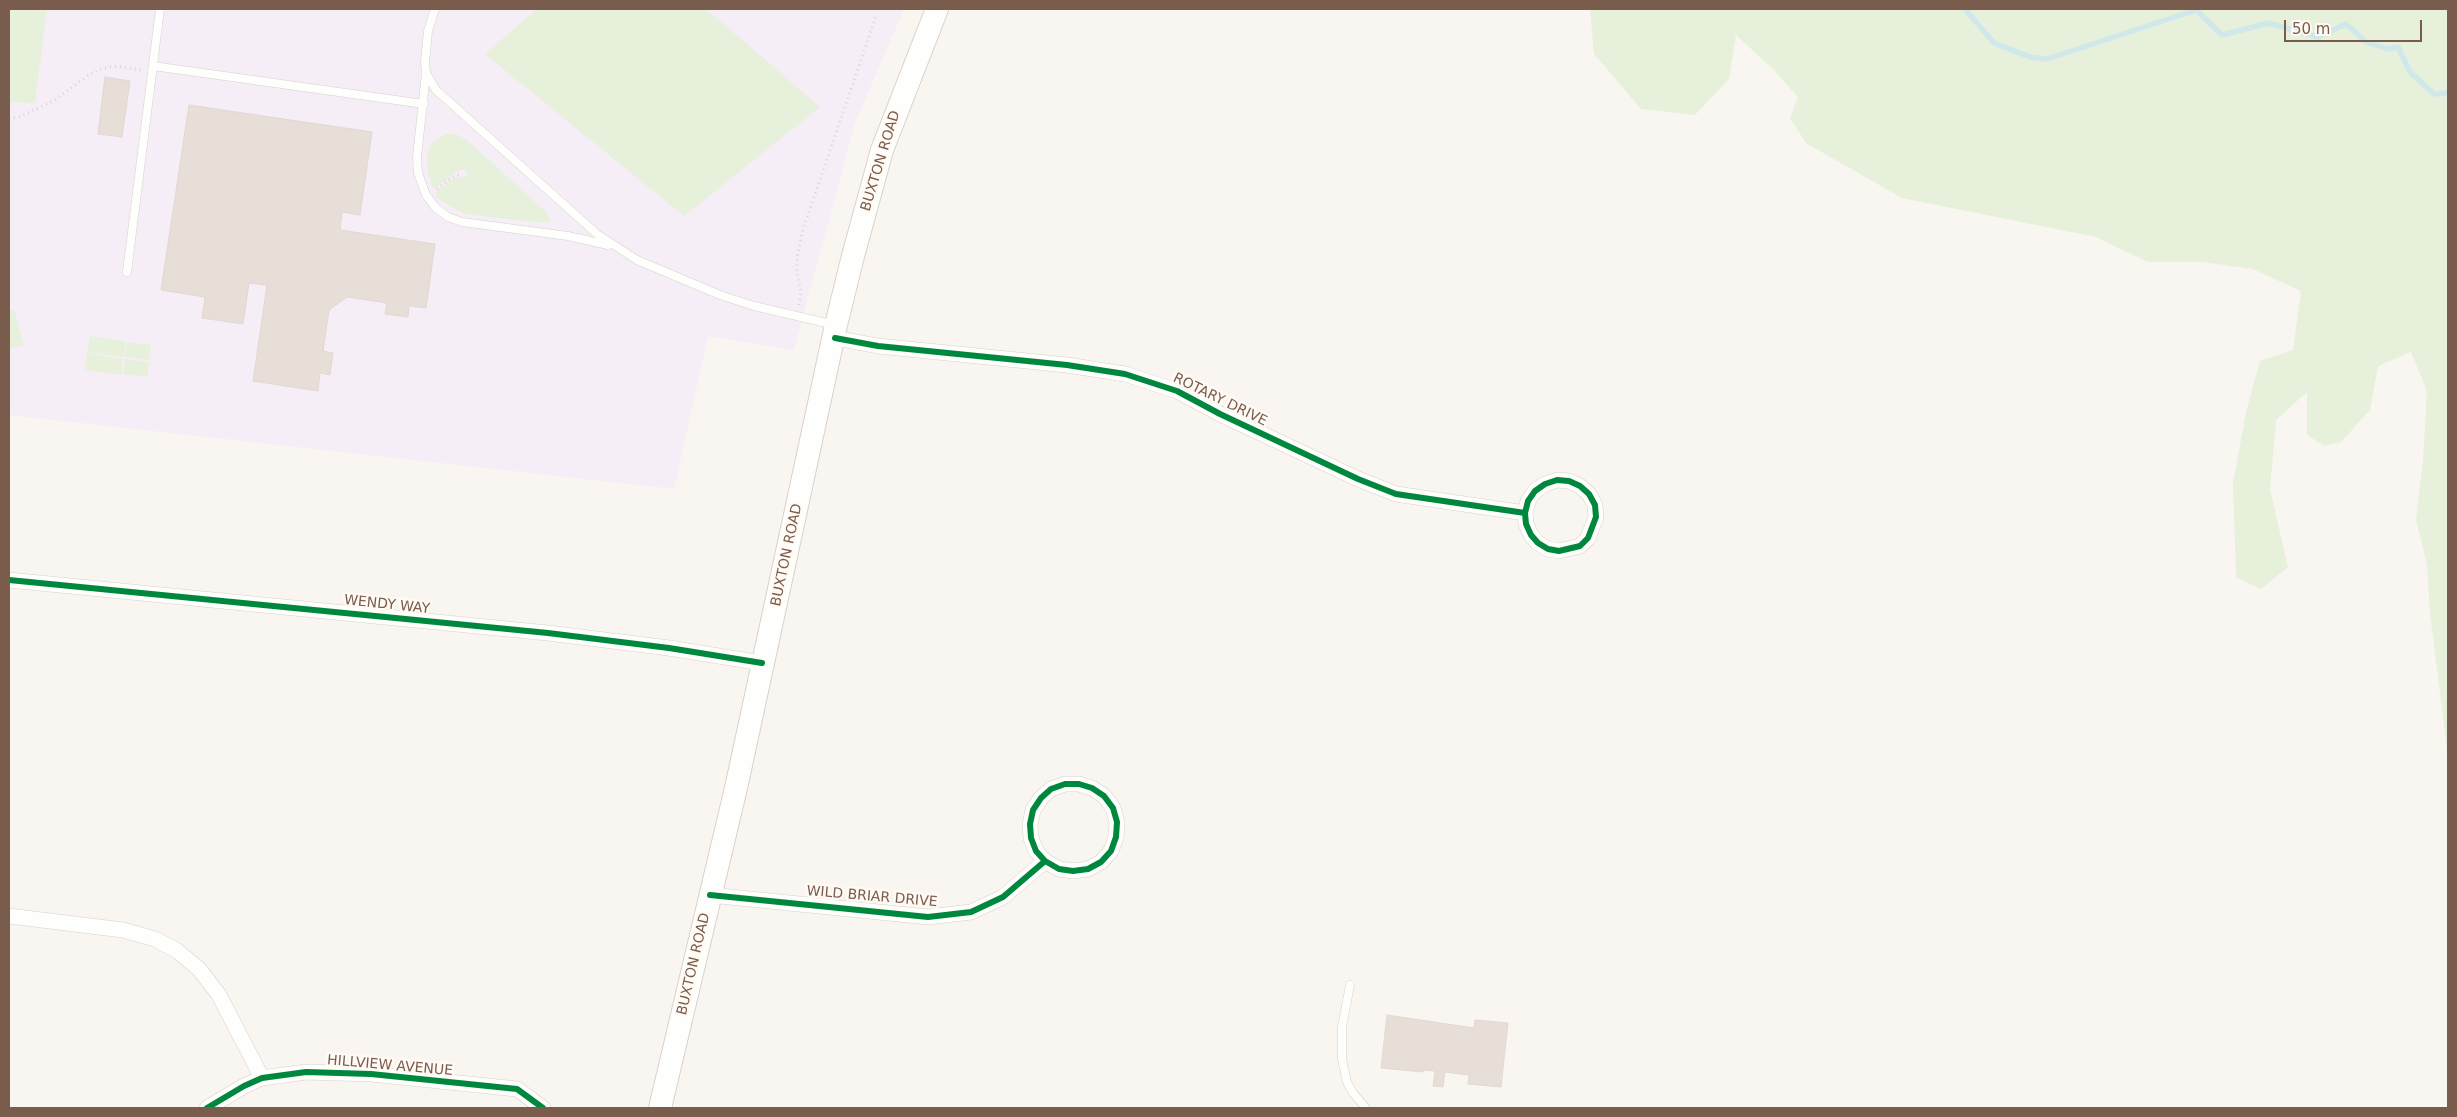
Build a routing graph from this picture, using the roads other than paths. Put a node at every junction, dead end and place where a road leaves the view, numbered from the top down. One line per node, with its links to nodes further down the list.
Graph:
1 (160, 9): 4 (lane)
2 (433, 9): 5 (lane)
3 (934, 9): 9 (main road, BUXTON ROAD)
4 (152, 69): 6 (lane); 8 (lane)
5 (426, 73): 6 (lane); 7 (lane)
6 (424, 104): 7 (lane)
7 (613, 246): 9 (lane)
8 (127, 272)
9 (836, 332): 10 (street, ROTARY DRIVE); 12 (main road, BUXTON ROAD)
10 (1525, 513): 10 (street)
11 (9, 580): 12 (street, WENDY WAY)
12 (762, 663): 14 (main road, BUXTON ROAD)
13 (1046, 861): 13 (street); 14 (street, WILD BRIAR DRIVE)
14 (710, 895): 20 (main road, BUXTON ROAD)
15 (9, 916): 17 (street)
16 (1350, 985): 21 (lane)
17 (262, 1078): 18 (street, HILLVIEW AVENUE); 19 (street, HILLVIEW AVENUE)
18 (207, 1108)
19 (543, 1108)
20 (660, 1108)
21 (1366, 1108)

